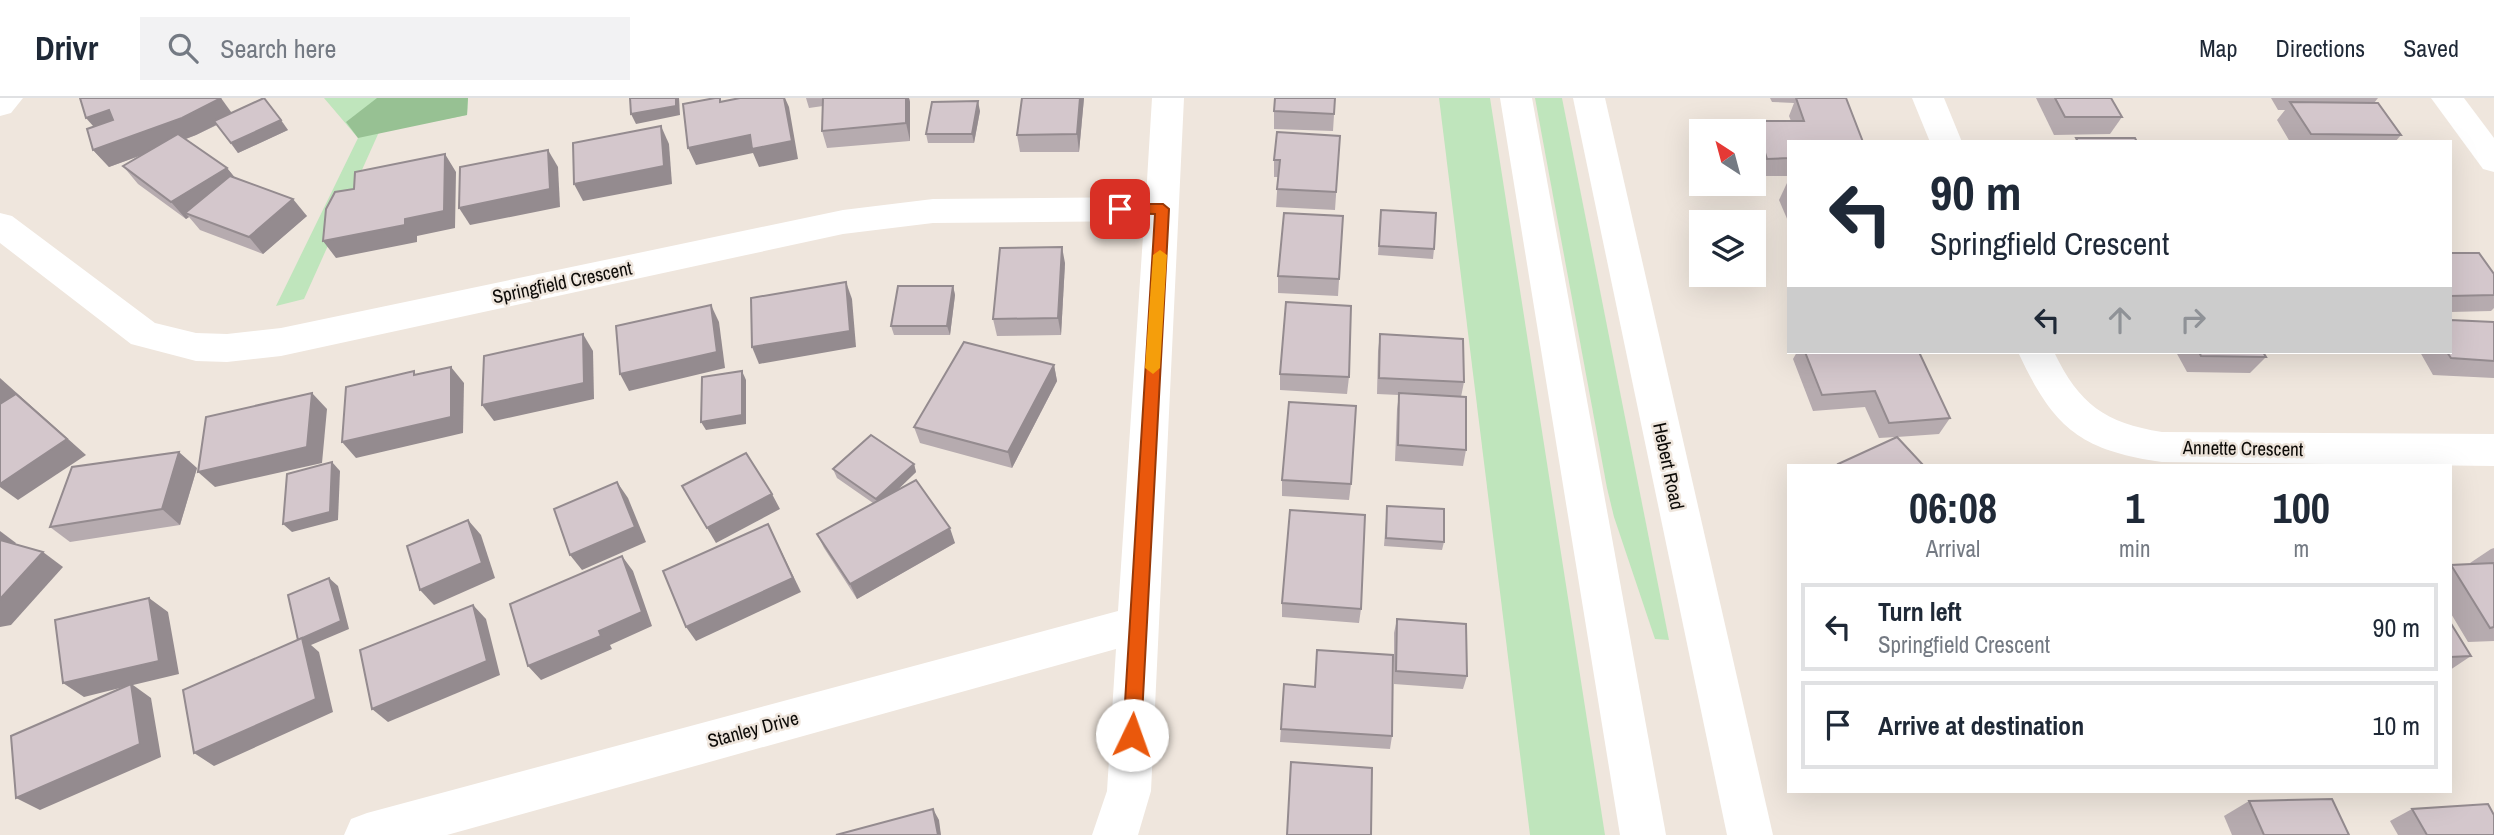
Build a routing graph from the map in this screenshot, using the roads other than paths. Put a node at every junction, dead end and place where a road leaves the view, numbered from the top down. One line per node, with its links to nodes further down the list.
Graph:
1 (7, 98): 7 (street)
2 (1168, 98): 10 (street)
3 (1516, 98): 17 (street)
4 (1589, 98): 18 (street, Hebert Road)
5 (1928, 98): 8 (street)
6 (2448, 98): 9 (street)
7 (0, 106)
8 (1946, 140)
9 (2494, 161)
10 (1163, 209): 11 (street, Springfield Crescent); 14 (street)
11 (0, 225)
12 (2037, 354): 13 (street, Annette Crescent)
13 (2494, 450)
14 (1138, 624): 15 (street, Stanley Drive); 16 (street)
15 (367, 835)
16 (1115, 835)
17 (1643, 835)
18 (1750, 835)

